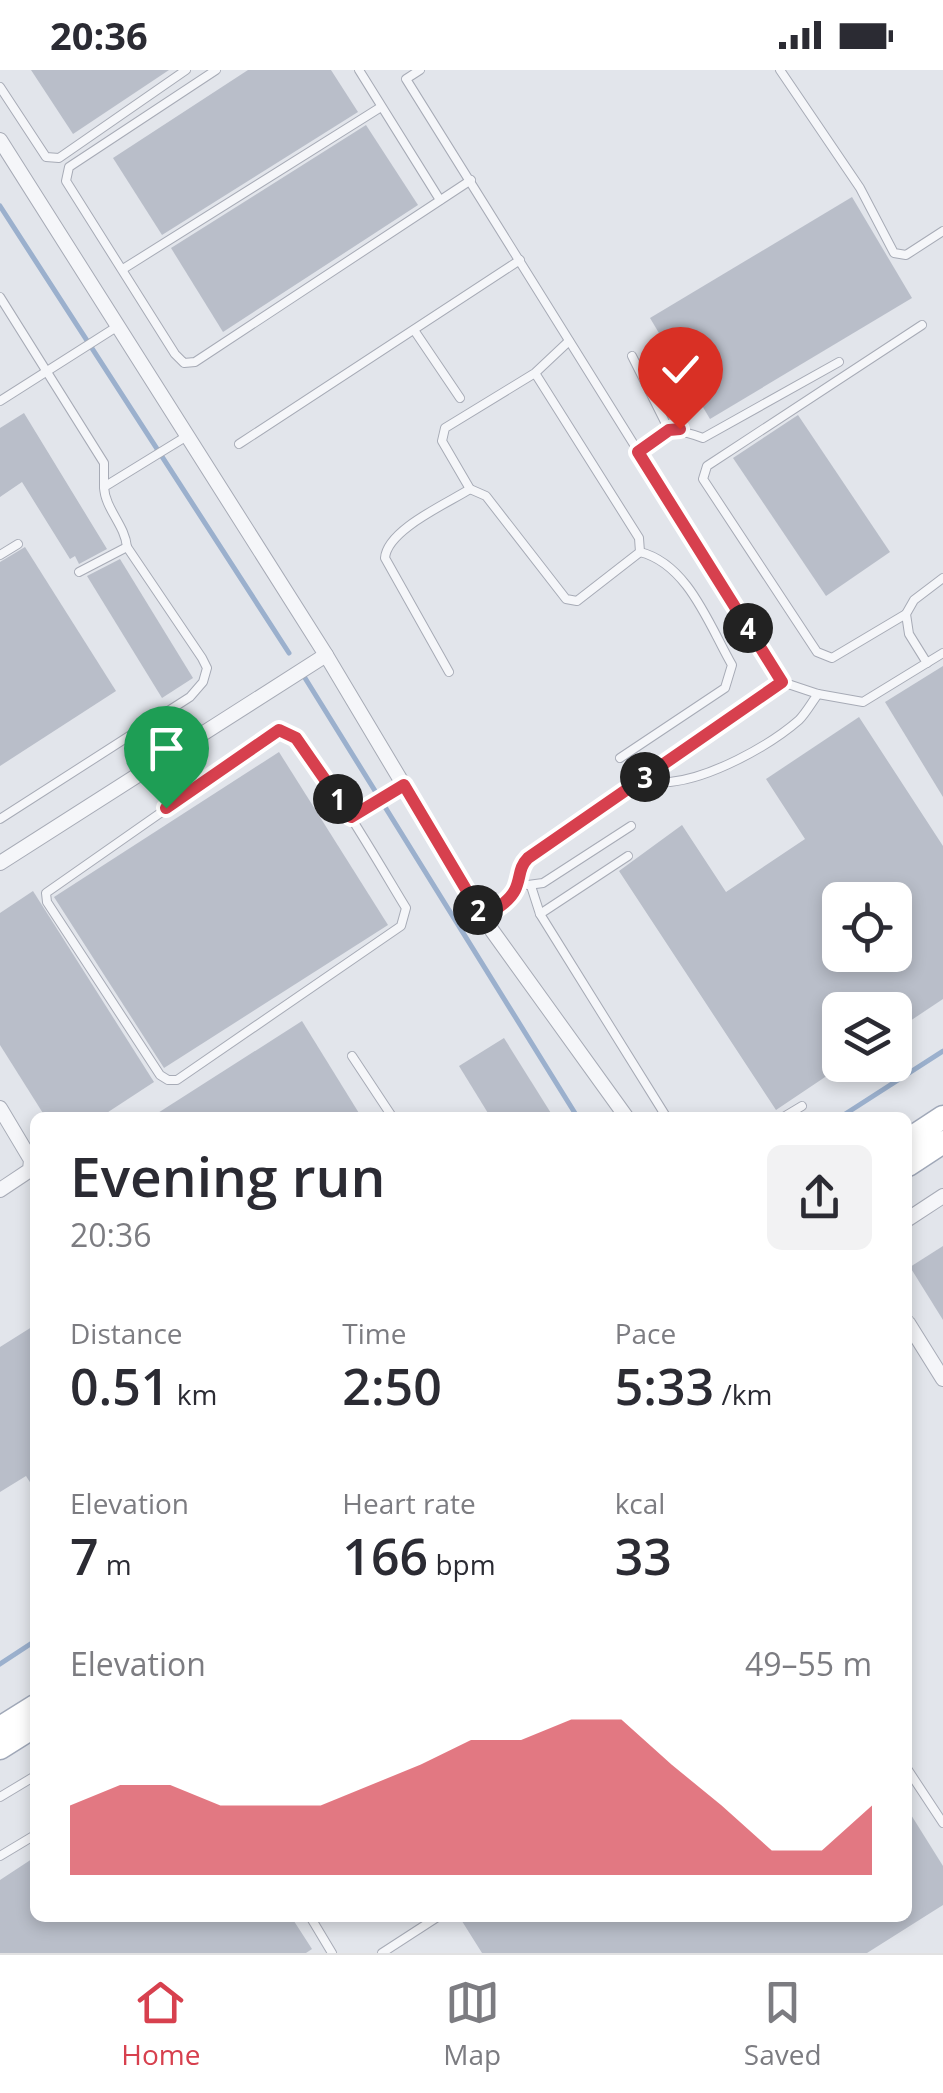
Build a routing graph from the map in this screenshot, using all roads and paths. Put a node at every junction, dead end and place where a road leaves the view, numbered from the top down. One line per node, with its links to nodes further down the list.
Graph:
1 (186, 70): 8 (lane)
2 (216, 70): 15 (lane)
3 (360, 70): 9 (lane)
4 (400, 70): 7 (lane)
5 (420, 70): 7 (lane)
6 (780, 70): 13 (lane)
7 (406, 80): 11 (lane)
8 (0, 88)
9 (382, 107): 12 (lane); 15 (lane)
10 (0, 140): 17 (street)
11 (470, 180): 12 (lane); 14 (lane)
12 (440, 200): 15 (lane)
13 (943, 230)
14 (520, 260): 19 (lane); 20 (lane)
15 (123, 269)
16 (0, 297): 23 (lane)
17 (118, 326): 23 (lane); 28 (street)
18 (922, 326): 39 (lane)
19 (414, 330): 25 (lane); 29 (lane)
20 (569, 342): 24 (lane); 30 (lane)
21 (632, 356): 27 (lane)
22 (839, 362): 27 (lane)
23 (46, 371): 26 (lane); 31 (lane)
24 (534, 373): 32 (lane); 35 (lane)
25 (460, 398)
26 (0, 402)
27 (669, 430): 30 (lane)
28 (187, 436): 31 (lane); 41 (street)
29 (238, 444)
30 (638, 452): 44 (lane)
31 (104, 487): 34 (lane)
32 (470, 489): 35 (lane); 43 (lane)
33 (18, 544): 36 (lane)
34 (127, 547): 37 (lane); 50 (lane)
35 (640, 552): 46 (lane)
36 (0, 555)
37 (79, 572)
38 (943, 578): 39 (lane)
39 (906, 614): 42 (lane)
40 (943, 653): 42 (lane)
41 (326, 655): 48 (street); 53 (street)
42 (927, 663): 45 (lane)
43 (449, 672)
44 (782, 682): 45 (lane); 54 (lane)
45 (818, 694): 47 (lane)
46 (620, 758)
47 (670, 782)
48 (398, 788): 49 (lane); 57 (street)
49 (351, 817): 49 (lane)
50 (0, 820)
51 (631, 826): 55 (lane)
52 (628, 856): 56 (lane)
53 (0, 863)
54 (518, 882): 55 (lane); 57 (lane)
55 (531, 886): 56 (lane)
56 (540, 914): 63 (lane)
57 (483, 918): 62 (street)
58 (352, 1056): 61 (lane)
59 (802, 1106): 64 (lane)
60 (0, 1108): 68 (street)
61 (389, 1112)
62 (622, 1112)
63 (663, 1112)
64 (792, 1112)
65 (943, 1118): 66 (main road)
66 (912, 1137)
67 (943, 1142): 69 (main road)
68 (30, 1158)
69 (912, 1162)
70 (30, 1170): 71 (street)
71 (0, 1190)
72 (943, 1196): 73 (street)
73 (912, 1216)
74 (912, 1329): 75 (street)
75 (943, 1379)
76 (30, 1709): 77 (main road)
77 (0, 1728)
78 (30, 1729): 79 (main road)
79 (0, 1748)
80 (912, 1776): 83 (lane)
81 (30, 1779): 82 (lane)
82 (0, 1798)
83 (943, 1823)
84 (30, 1838): 85 (lane)
85 (0, 1856)
86 (313, 1922): 88 (lane)
87 (430, 1922): 89 (lane)
88 (332, 1953)
89 (382, 1953)

